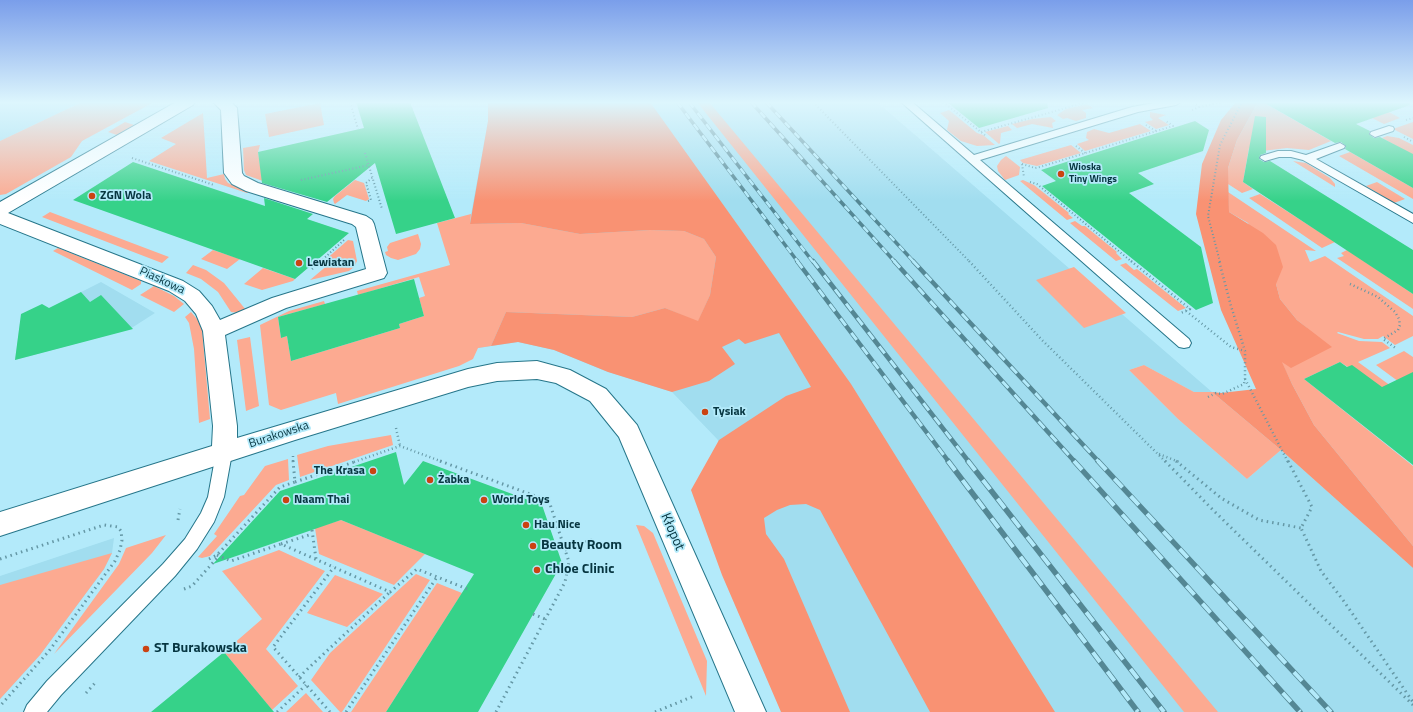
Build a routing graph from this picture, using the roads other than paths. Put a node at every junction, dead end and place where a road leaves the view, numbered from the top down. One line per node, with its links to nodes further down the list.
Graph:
1 (129, 135): 9 (street)
2 (231, 135): 12 (street)
3 (944, 135): 8 (lane)
4 (1050, 135): 8 (lane)
5 (1340, 146): 7 (lane)
6 (1265, 158): 7 (lane)
7 (1307, 158): 11 (lane)
8 (972, 159): 13 (lane)
9 (0, 210)
10 (0, 217): 12 (street, Piaskowa)
11 (1413, 219)
12 (214, 330): 15 (street, Piaskowa)
13 (1184, 343)
14 (562, 376): 15 (street, Burakowska); 18 (street, Kłopot)
15 (224, 453): 16 (street, Burakowska); 17 (lane)
16 (0, 524)
17 (34, 712)
18 (751, 712)

